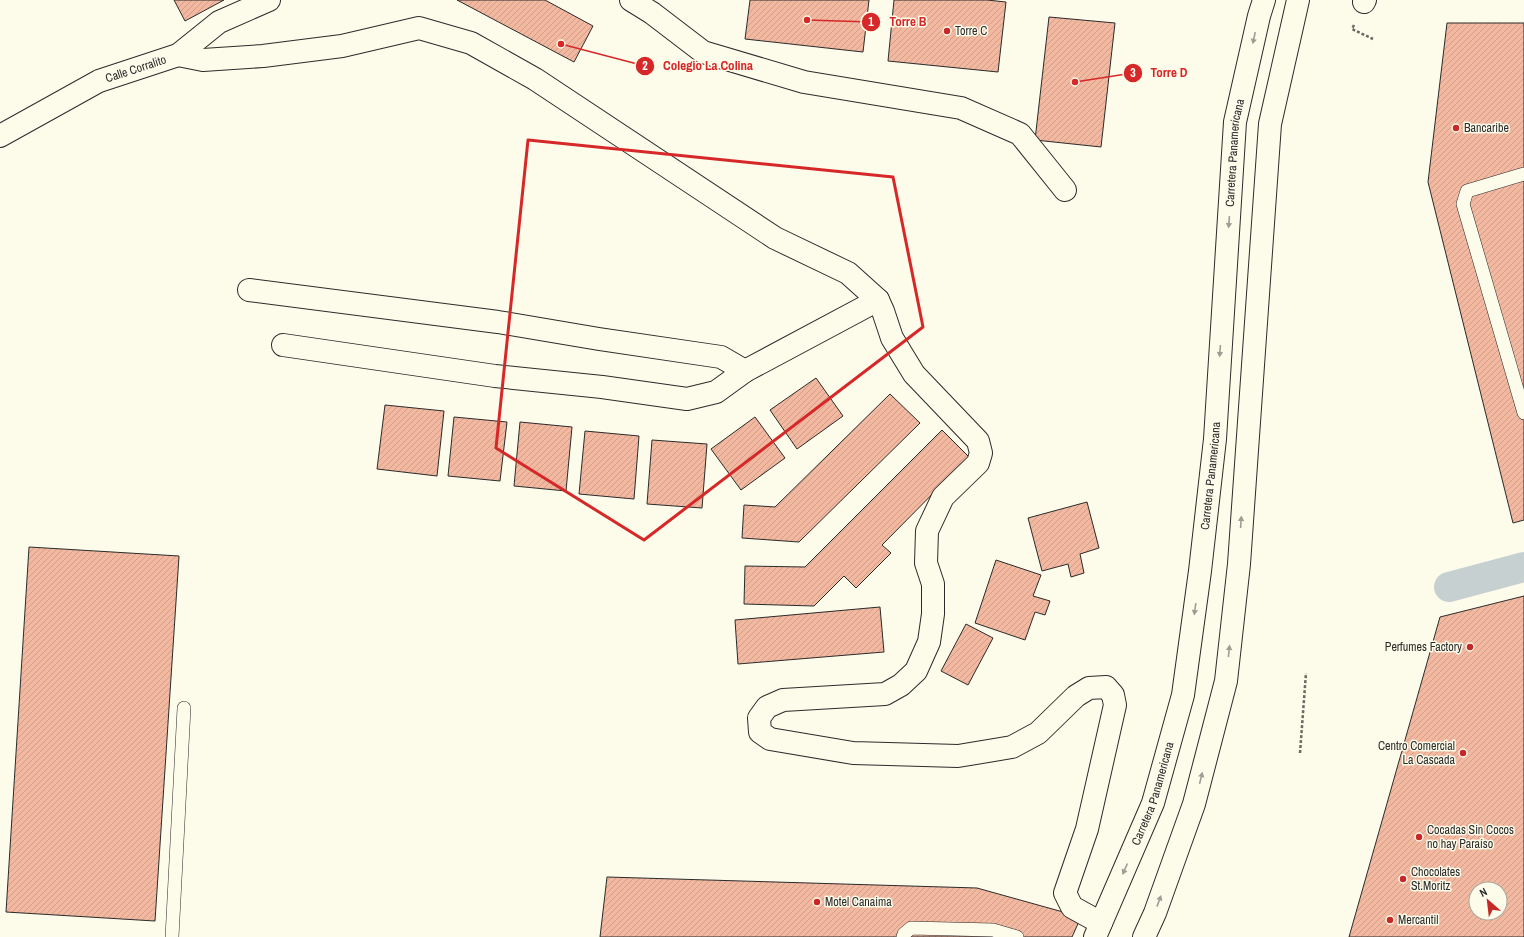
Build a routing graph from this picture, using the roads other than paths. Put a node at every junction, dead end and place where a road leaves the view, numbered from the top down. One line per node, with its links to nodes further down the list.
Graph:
1 (269, 0): 5 (street, Calle Corralito)
2 (631, 0): 8 (street)
3 (1298, 1): 19 (street, one-way to 3)
4 (1260, 5): 15 (street, Carretera Panamericana, one-way to 15)
5 (178, 55): 6 (street, Calle Corralito); 10 (street)
6 (0, 136)
7 (1524, 174): 13 (lane)
8 (1065, 190)
9 (249, 290): 12 (street)
10 (878, 300): 12 (street); 15 (street)
11 (283, 345): 12 (street)
12 (745, 371)
13 (1524, 413)
14 (184, 708): 16 (lane)
15 (1098, 930)
16 (172, 937)
17 (903, 937): 18 (lane)
18 (1017, 937)
19 (1144, 937)

